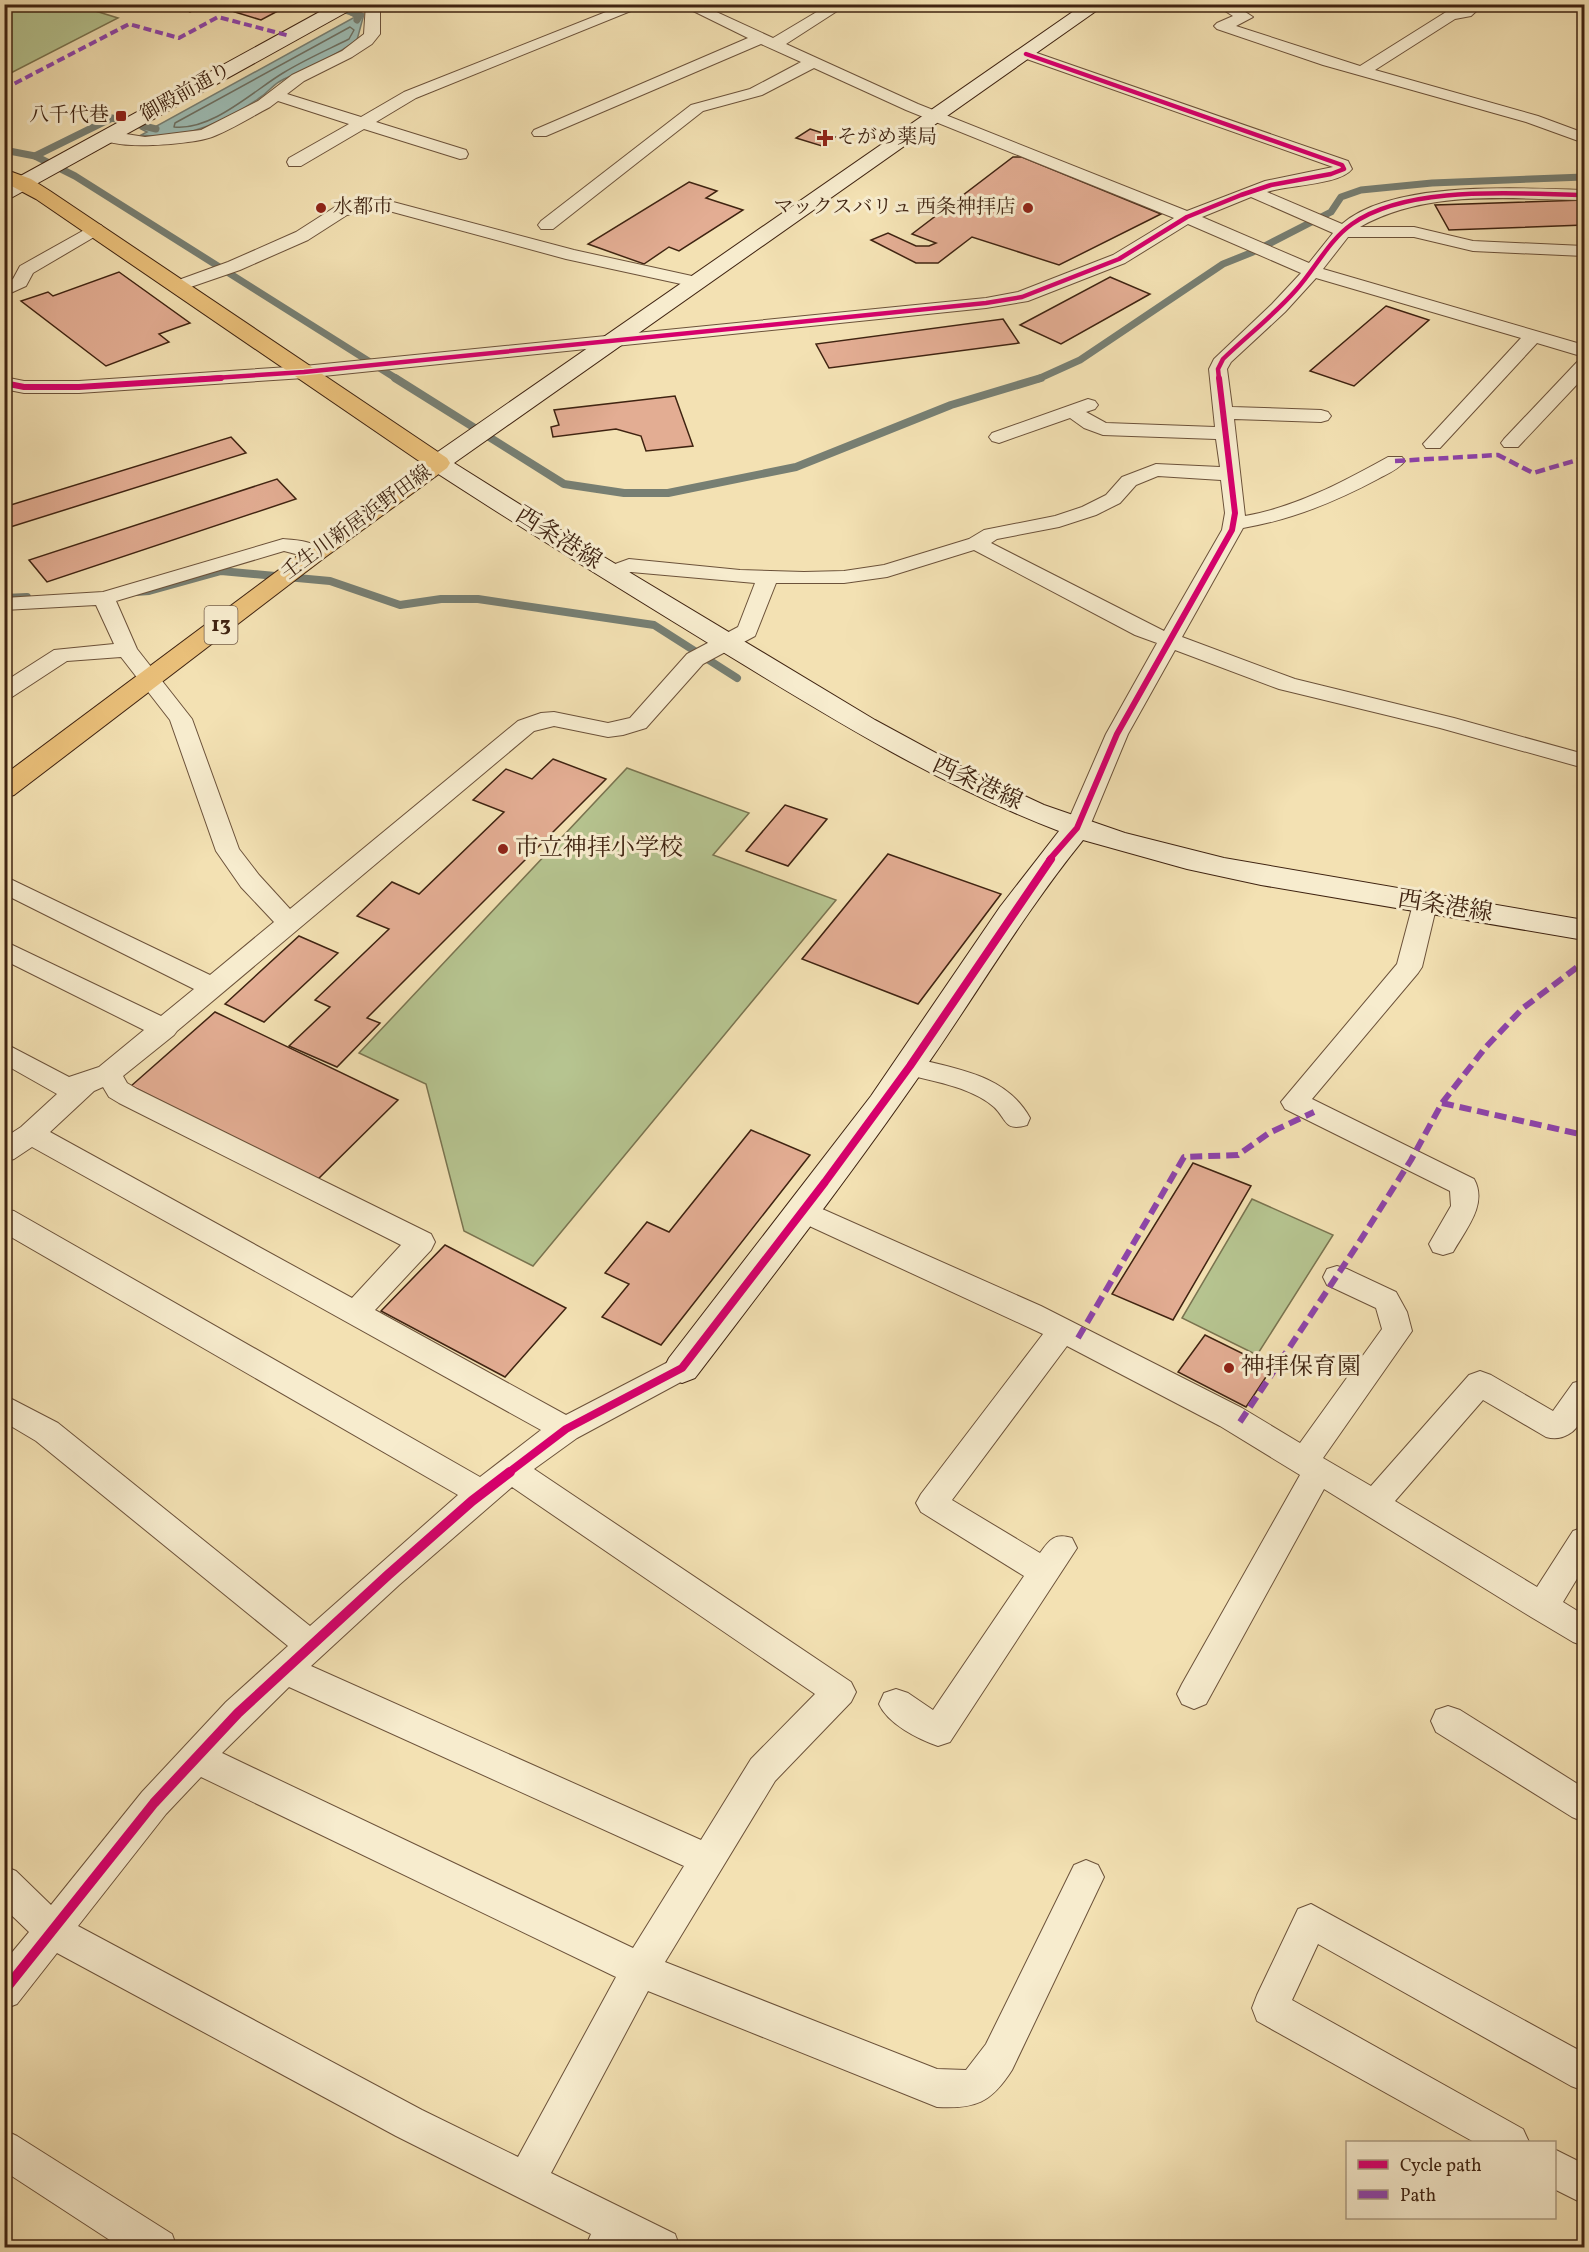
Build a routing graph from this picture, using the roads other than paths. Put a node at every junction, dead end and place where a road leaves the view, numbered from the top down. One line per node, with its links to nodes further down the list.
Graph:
1 (348, 4): 18 (street, 御殿前通り)
2 (373, 4): 14 (street)
3 (640, 4): 16 (street)
4 (686, 4): 10 (street)
5 (842, 4): 10 (street)
6 (1065, 4): 9 (street)
7 (1221, 4): 13 (street)
8 (1477, 4): 13 (street)
9 (1092, 8): 11 (street)
10 (767, 41): 12 (street); 17 (street)
11 (1026, 54): 15 (street); 23 (street)
12 (813, 62): 15 (street); 26 (street)
13 (1363, 71): 19 (street)
14 (275, 95): 16 (street); 18 (street)
15 (935, 116): 25 (street); 31 (street)
16 (361, 122): 20 (street); 21 (street)
17 (540, 133)
18 (107, 136): 22 (street, 御殿前通り)
19 (1584, 138)
20 (460, 154)
21 (295, 162)
22 (11, 184): 27 (main road, 壬生川新居浜野田線)
23 (1251, 191): 25 (street); 28 (street)
24 (1584, 195): 28 (street)
25 (1187, 217): 30 (street); 35 (street)
26 (547, 225)
27 (95, 229): 32 (main road, 壬生川新居浜野田線); 33 (street)
28 (1345, 232): 29 (street); 30 (street)
29 (1584, 251)
30 (1312, 271): 34 (street); 42 (street)
31 (695, 282): 32 (street); 35 (street)
32 (180, 286): 38 (main road, 壬生川新居浜野田線)
33 (4, 291)
34 (1534, 335): 36 (street); 47 (street)
35 (615, 339): 38 (street); 49 (street)
36 (1584, 351)
37 (1584, 366): 46 (street)
38 (304, 372): 40 (street); 49 (main road, 壬生川新居浜野田線)
39 (4, 383): 40 (street)
40 (24, 387): 41 (street)
41 (4, 392)
42 (1223, 413): 43 (street); 44 (street)
43 (1321, 416)
44 (1226, 433): 45 (street); 50 (street)
45 (999, 437)
46 (1511, 443)
47 (1433, 444)
48 (1395, 461): 51 (street)
49 (438, 463): 53 (main road, 壬生川新居浜野田線 / 13); 54 (street, 西条港線)
50 (1230, 474): 51 (street); 52 (street)
51 (1233, 524): 58 (street)
52 (976, 543): 55 (street); 58 (street)
53 (315, 553): 56 (street); 61 (main road, 壬生川新居浜野田線 / 13)
54 (611, 572): 55 (street); 59 (street, 西条港線)
55 (768, 577): 59 (street)
56 (104, 598): 57 (street); 60 (street)
57 (4, 604)
58 (1170, 640): 63 (street); 65 (street)
59 (726, 642): 65 (street, 西条港線); 68 (street)
60 (127, 650): 61 (street); 62 (street)
61 (150, 678): 64 (main road, 壬生川新居浜野田線 / 13); 68 (street)
62 (4, 692)
63 (1584, 761)
64 (4, 789)
65 (1077, 828): 67 (street, 西条港線); 74 (street)
66 (4, 884): 71 (street)
67 (1425, 904): 69 (street, 西条港線); 81 (street)
68 (290, 924): 71 (street)
69 (1584, 930)
70 (4, 949): 72 (street)
71 (214, 988): 72 (street)
72 (165, 1029): 75 (street)
73 (4, 1052): 75 (street)
74 (910, 1066): 76 (street); 79 (street)
75 (96, 1079): 77 (street); 83 (street)
76 (1017, 1118)
77 (31, 1134): 78 (street); 83 (street)
78 (4, 1152)
79 (802, 1211): 84 (street); 85 (street)
80 (4, 1220): 91 (street)
81 (1443, 1244)
82 (1337, 1277): 89 (street)
83 (355, 1313): 88 (street)
84 (1062, 1330): 89 (street); 99 (street)
85 (682, 1368): 88 (street)
86 (1584, 1392): 92 (street)
87 (4, 1407): 96 (street)
88 (566, 1429): 90 (street)
89 (1311, 1466): 92 (street); 98 (street)
90 (511, 1470): 91 (street); 103 (street)
91 (482, 1493): 96 (street)
92 (1374, 1504): 94 (street)
93 (1584, 1540): 94 (street)
94 (1542, 1607): 95 (street)
95 (1584, 1632)
96 (311, 1646): 97 (street)
97 (285, 1670): 101 (street); 103 (street)
98 (1194, 1694)
99 (896, 1704)
100 (1448, 1721): 102 (street)
101 (197, 1758): 106 (street); 107 (street)
102 (1584, 1806)
103 (708, 1860): 107 (street)
104 (1086, 1877): 107 (street)
105 (4, 1882): 106 (street)
106 (52, 1930): 108 (street); 113 (street)
107 (640, 1970): 113 (street)
108 (4, 1991)
109 (1584, 2073): 110 (street)
110 (1507, 2141)
111 (4, 2149): 116 (street)
112 (1556, 2169): 114 (street)
113 (526, 2181): 115 (street)
114 (1584, 2185)
115 (610, 2236): 117 (street)
116 (158, 2247)
117 (661, 2247)

